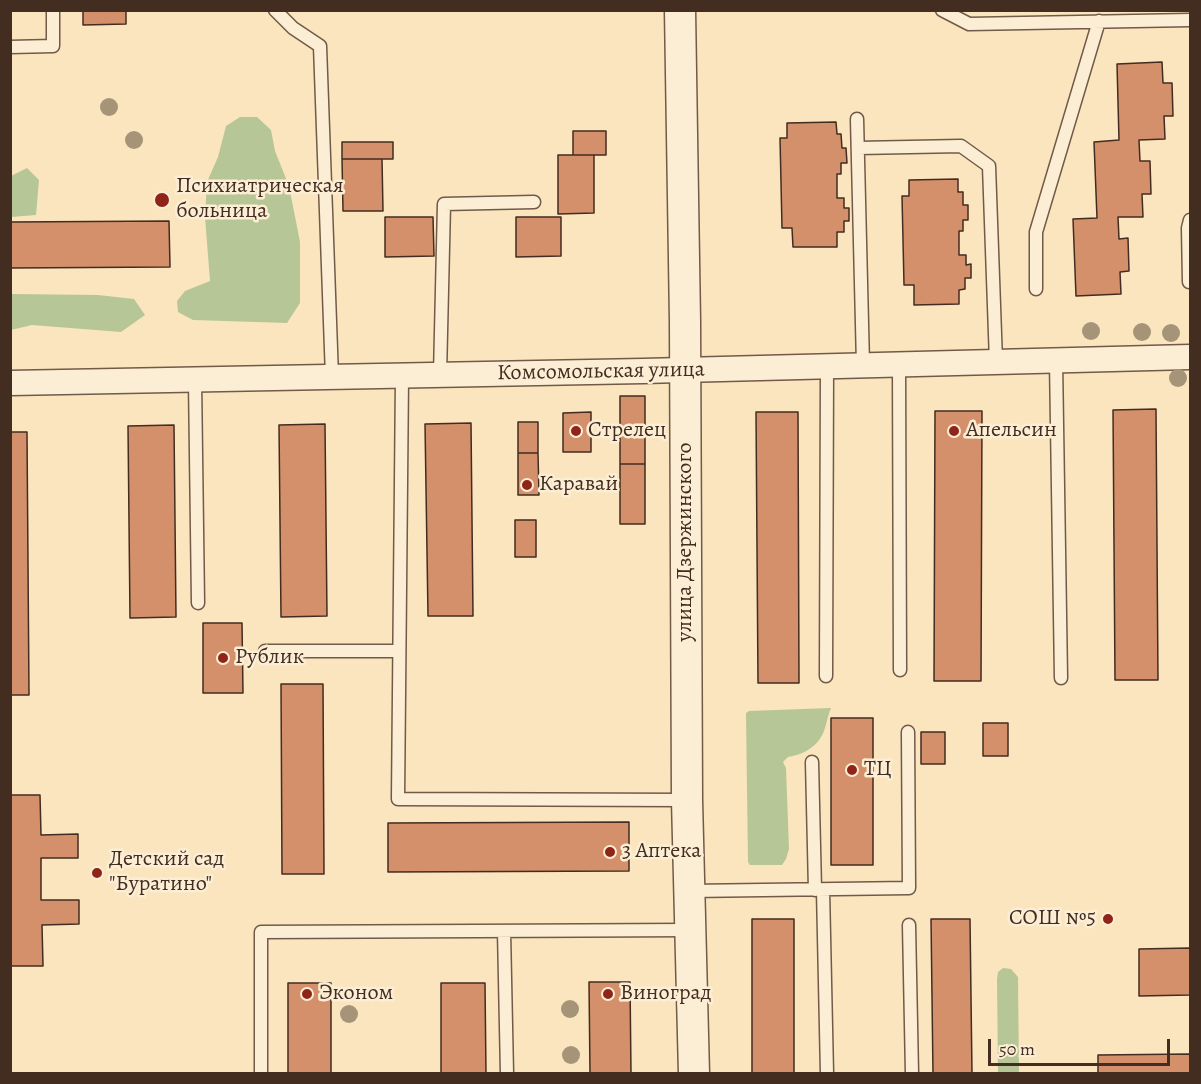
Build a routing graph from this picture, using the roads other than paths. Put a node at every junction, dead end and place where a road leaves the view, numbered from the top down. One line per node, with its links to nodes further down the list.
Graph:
1 (53, 10): 7 (lane)
2 (275, 10): 23 (lane)
3 (680, 10): 20 (street, улица Дзержинского)
4 (942, 10): 6 (lane)
5 (1191, 20): 6 (lane)
6 (1099, 21): 13 (lane)
7 (10, 47)
8 (857, 119): 9 (lane)
9 (858, 148): 16 (lane); 17 (lane)
10 (534, 202): 21 (lane)
11 (1191, 220): 12 (lane)
12 (1189, 282)
13 (1036, 289)
14 (1191, 357): 15 (street, Комсомольская улица)
15 (1056, 361): 16 (street, Комсомольская улица); 31 (lane)
16 (996, 362): 18 (street, Комсомольская улица)
17 (864, 365): 18 (street, Комсомольская улица); 19 (street, Комсомольская улица)
18 (899, 365): 29 (lane)
19 (827, 366): 20 (street, Комсомольская улица); 30 (lane)
20 (684, 369): 21 (street, Комсомольская улица); 34 (street, улица Дзержинского)
21 (440, 375): 22 (street, Комсомольская улица)
22 (402, 376): 23 (street, Комсомольская улица); 28 (lane)
23 (332, 377): 24 (street, Комсомольская улица)
24 (195, 380): 25 (street, Комсомольская улица); 26 (lane)
25 (10, 383)
26 (198, 603)
27 (266, 651): 28 (lane)
28 (399, 651): 34 (lane)
29 (900, 670)
30 (826, 676)
31 (1061, 678)
32 (908, 732): 35 (lane)
33 (812, 762): 35 (lane)
34 (687, 800): 36 (street, улица Дзержинского)
35 (819, 890): 36 (lane); 43 (lane)
36 (690, 891): 38 (street, улица Дзержинского)
37 (909, 925): 44 (lane)
38 (690, 930): 39 (lane); 42 (street, улица Дзержинского)
39 (504, 931): 40 (lane); 41 (lane)
40 (261, 1074)
41 (507, 1074)
42 (694, 1074)
43 (827, 1074)
44 (912, 1074)

